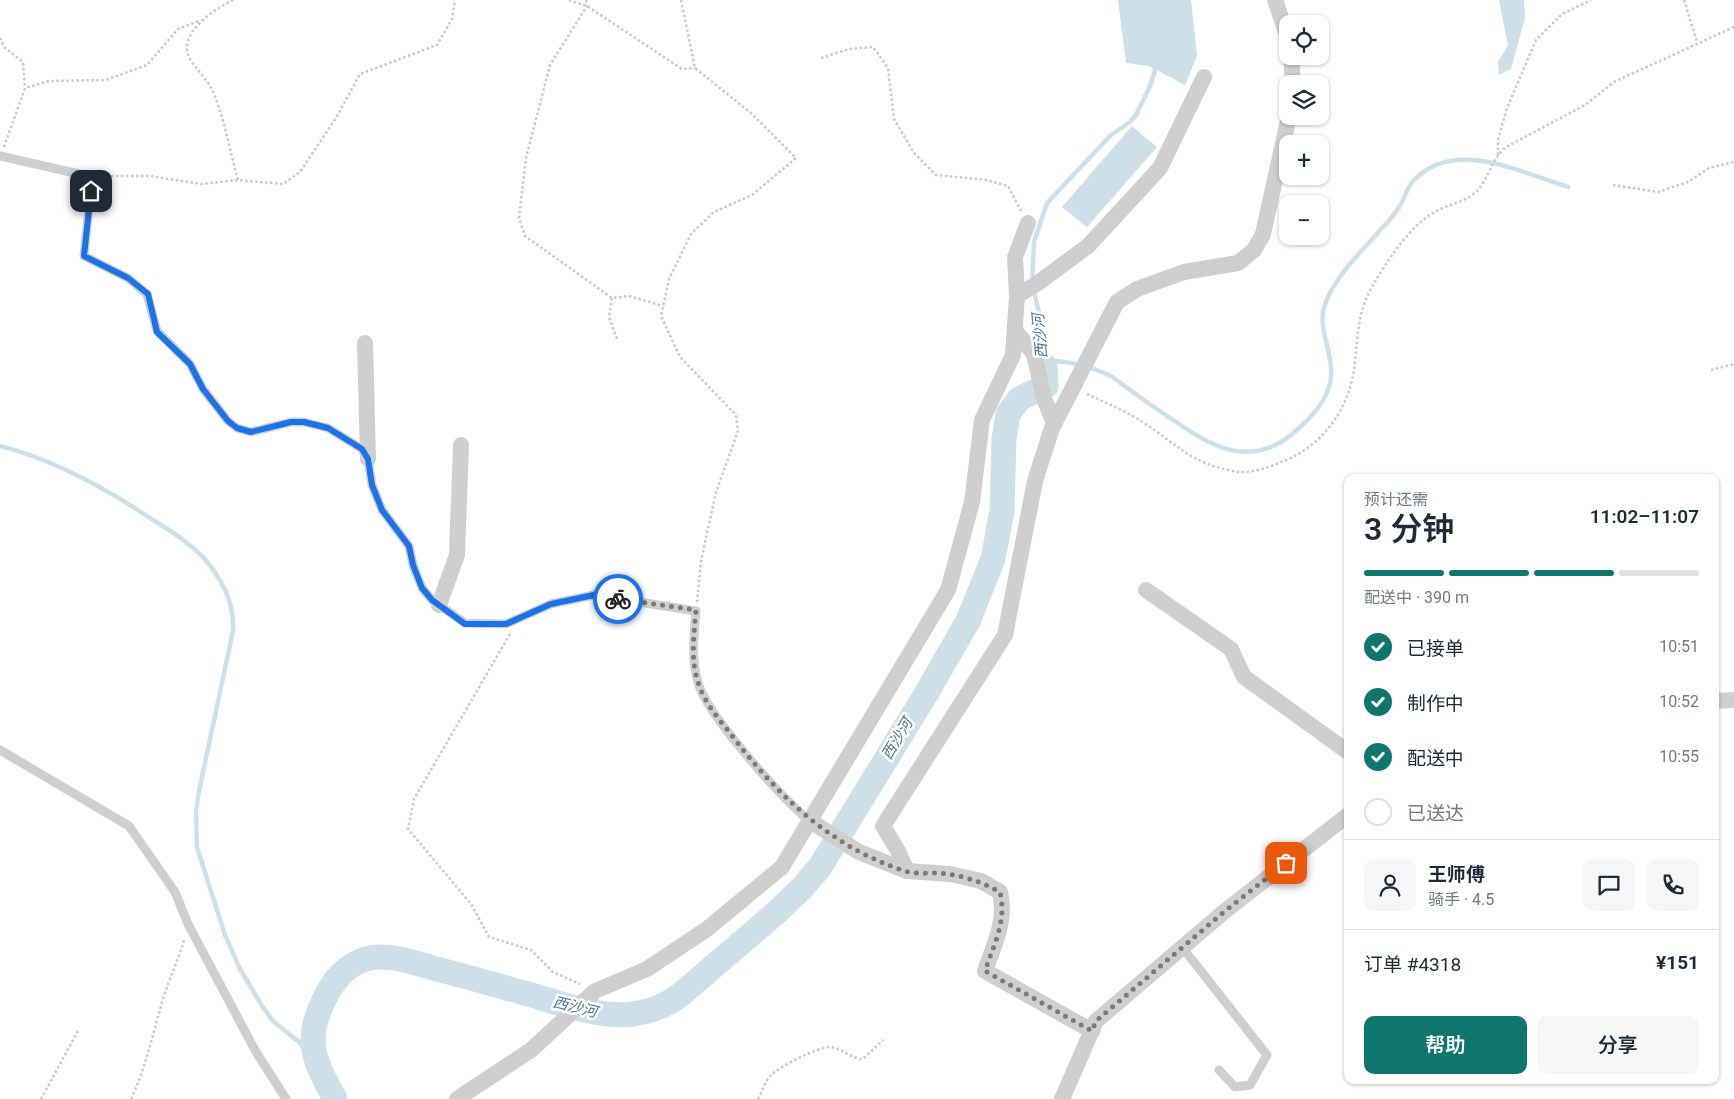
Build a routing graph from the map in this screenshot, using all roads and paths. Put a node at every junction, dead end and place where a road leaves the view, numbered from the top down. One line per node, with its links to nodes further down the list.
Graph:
1 (233, 0): 11 (path)
2 (455, 0): 24 (path)
3 (569, 0): 9 (path)
4 (586, 0): 9 (path)
5 (681, 0): 16 (path)
6 (1275, 0): 10 (street)
7 (1591, 0): 20 (path)
8 (1684, 0): 14 (path)
9 (587, 6): 16 (path); 28 (path)
10 (1280, 15)
11 (199, 21): 18 (path); 24 (path)
12 (1734, 27): 14 (path)
13 (0, 38): 18 (path)
14 (1697, 42): 20 (path)
15 (821, 58): 26 (path)
16 (695, 68): 29 (path)
17 (1204, 77): 27 (street)
18 (26, 88): 21 (path)
19 (1287, 125): 35 (street)
20 (1498, 155): 35 (path)
21 (0, 156): 23 (lane)
22 (1734, 162): 25 (path)
23 (92, 176): 24 (path); 38 (lane)
24 (238, 180)
25 (1613, 185)
26 (1028, 223): 27 (street)
27 (1017, 296): 30 (street)
28 (612, 298): 29 (path); 31 (path)
29 (663, 306): 41 (path)
30 (1014, 330): 36 (street); 48 (street)
31 (618, 339)
32 (365, 342): 38 (street)
33 (1734, 364): 34 (path)
34 (1711, 370)
35 (1074, 388): 36 (street)
36 (1054, 424): 49 (street)
37 (461, 446): 40 (street)
38 (368, 459): 40 (lane)
39 (1146, 590): 45 (street)
40 (439, 605): 42 (lane)
41 (696, 610): 42 (lane); 48 (lane)
42 (519, 619): 52 (path)
43 (1734, 700): 44 (street)
44 (1719, 701)
45 (1344, 749)
46 (0, 750): 50 (lane)
47 (1344, 818): 51 (street)
48 (814, 824): 49 (street); 52 (street)
49 (907, 871): 54 (street)
50 (188, 924): 58 (path); 59 (lane)
51 (1182, 948): 54 (street); 56 (lane)
52 (595, 991): 60 (street)
53 (79, 1029): 57 (path)
54 (1092, 1031): 62 (street)
55 (883, 1040): 61 (path)
56 (1219, 1070)
57 (41, 1099)
58 (131, 1099)
59 (286, 1099)
60 (457, 1099)
61 (758, 1099)
62 (1062, 1099)

